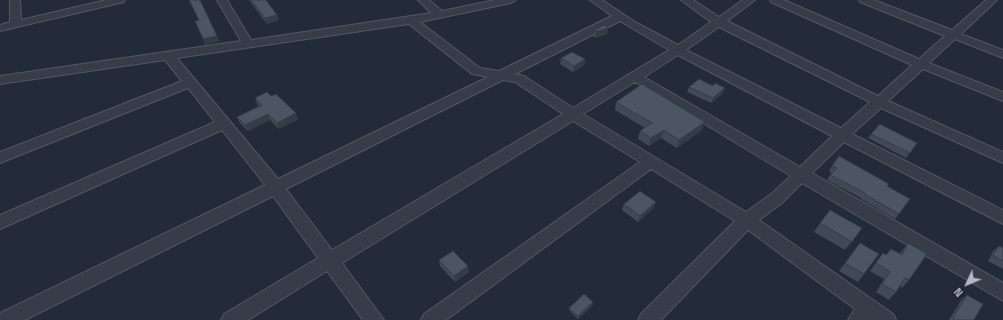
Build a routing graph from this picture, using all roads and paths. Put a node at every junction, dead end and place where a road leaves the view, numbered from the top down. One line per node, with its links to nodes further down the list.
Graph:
1 (15, 0): 16 (street)
2 (120, 0): 16 (street)
3 (222, 0): 19 (street)
4 (423, 0): 12 (street)
5 (511, 0): 12 (street)
6 (595, 0): 13 (street)
7 (686, 0): 15 (street)
8 (750, 0): 15 (street)
9 (775, 0): 23 (street)
10 (864, 0): 18 (street)
11 (992, 0): 18 (street)
12 (439, 14): 14 (street)
13 (620, 17): 20 (street); 24 (street)
14 (411, 20): 19 (street); 24 (street)
15 (719, 22): 20 (street); 29 (street)
16 (16, 24): 17 (street)
17 (0, 28)
18 (954, 35): 21 (street); 23 (street)
19 (248, 44): 22 (street)
20 (678, 50): 25 (street); 32 (street)
21 (1003, 54)
22 (169, 56): 26 (street); 27 (street)
23 (922, 64): 28 (street); 29 (street)
24 (499, 76): 30 (street); 37 (street)
25 (635, 77): 30 (street); 36 (street)
26 (0, 80)
27 (190, 82): 31 (street); 33 (street)
28 (1003, 97)
29 (880, 102): 32 (street); 34 (street)
30 (572, 114): 35 (street); 41 (street)
31 (224, 124): 37 (street); 40 (street)
32 (843, 134): 36 (street); 38 (street)
33 (0, 158)
34 (1003, 158)
35 (650, 162): 39 (street); 47 (street)
36 (802, 175): 39 (street); 42 (street)
37 (275, 187): 41 (street); 44 (street)
38 (1003, 218)
39 (746, 220): 43 (street); 48 (street)
40 (0, 222)
41 (330, 261): 45 (street); 46 (street)
42 (1003, 292)
43 (863, 314): 49 (street)
44 (6, 320)
45 (231, 320)
46 (374, 320)
47 (432, 320)
48 (648, 320)
49 (886, 320)

